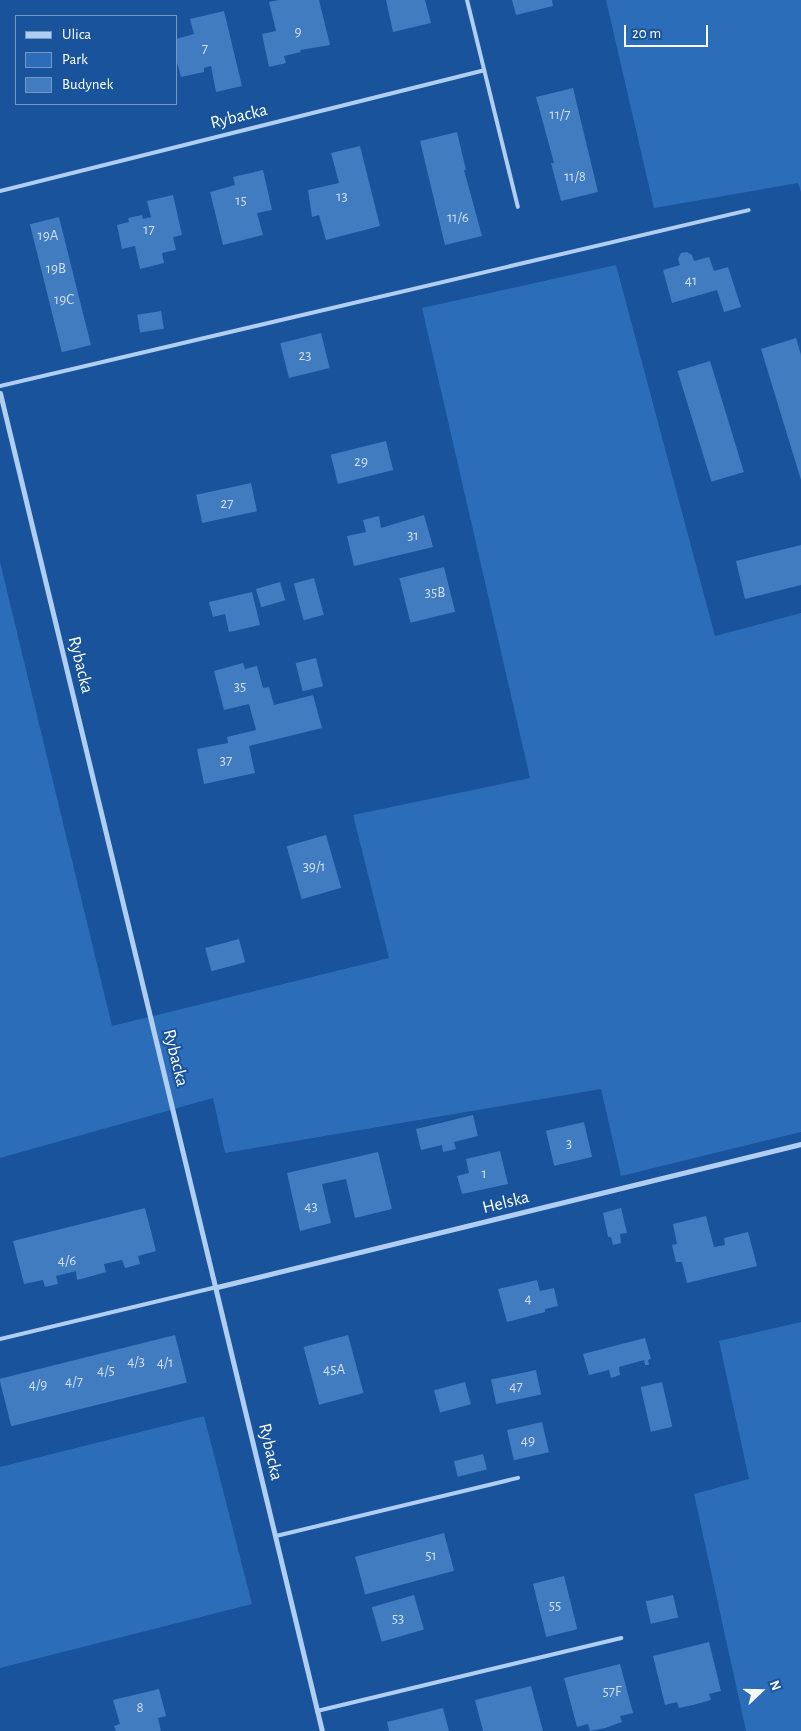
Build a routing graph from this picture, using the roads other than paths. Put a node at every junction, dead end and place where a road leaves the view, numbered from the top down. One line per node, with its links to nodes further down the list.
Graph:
1 (467, 0): 2 (lane)
2 (484, 70): 3 (lane, Rybacka); 4 (lane)
3 (0, 190)
4 (518, 207)
5 (749, 210): 6 (lane)
6 (0, 386)
7 (0, 393): 9 (street, Rybacka)
8 (801, 1144): 9 (street, Helska)
9 (217, 1287): 10 (lane); 12 (street, Rybacka)
10 (0, 1339)
11 (518, 1478): 12 (lane)
12 (276, 1536): 14 (street, Rybacka)
13 (621, 1638): 14 (lane)
14 (317, 1711): 15 (street, Rybacka)
15 (322, 1731)

